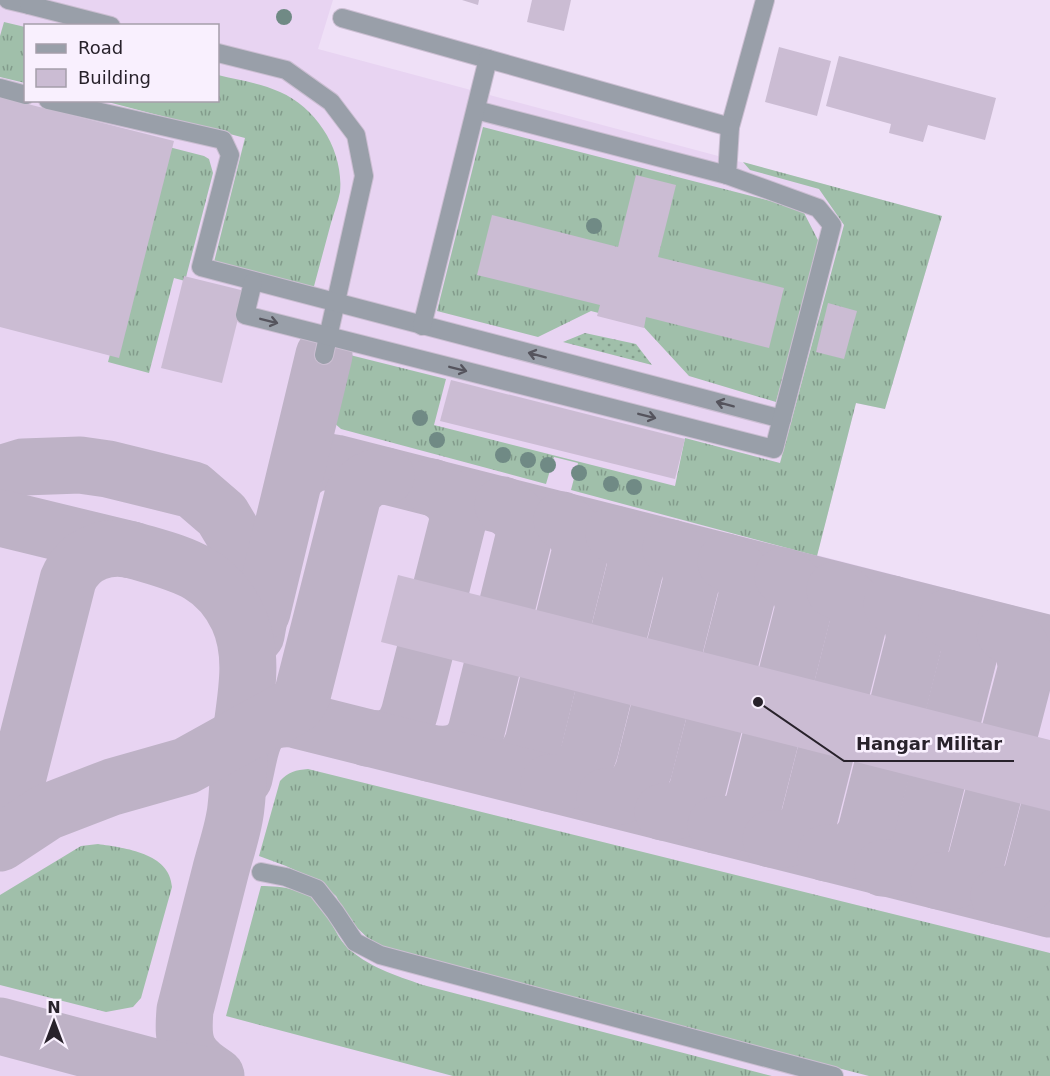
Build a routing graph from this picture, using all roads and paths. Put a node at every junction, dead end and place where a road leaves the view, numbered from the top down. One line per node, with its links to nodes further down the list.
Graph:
1 (8, 0): 3 (lane)
2 (765, 0): 13 (lane)
3 (29, 2): 5 (lane)
4 (342, 18): 7 (lane)
5 (102, 24)
6 (219, 53): 16 (lane)
7 (488, 59): 12 (lane); 13 (lane)
8 (0, 88): 9 (lane)
9 (24, 94)
10 (61, 102): 11 (lane)
11 (81, 105): 15 (lane)
12 (476, 110): 14 (lane); 17 (lane)
13 (730, 127): 14 (lane)
14 (727, 175): 20 (lane)
15 (253, 282): 16 (lane); 18 (lane, one-way to 18)
16 (337, 304): 17 (lane); 18 (lane)
17 (422, 326): 20 (lane, one-way to 17)
18 (329, 336): 19 (lane); 20 (lane, one-way to 20)
19 (324, 355)
20 (782, 419)
21 (261, 872): 22 (lane)
22 (834, 1076)

